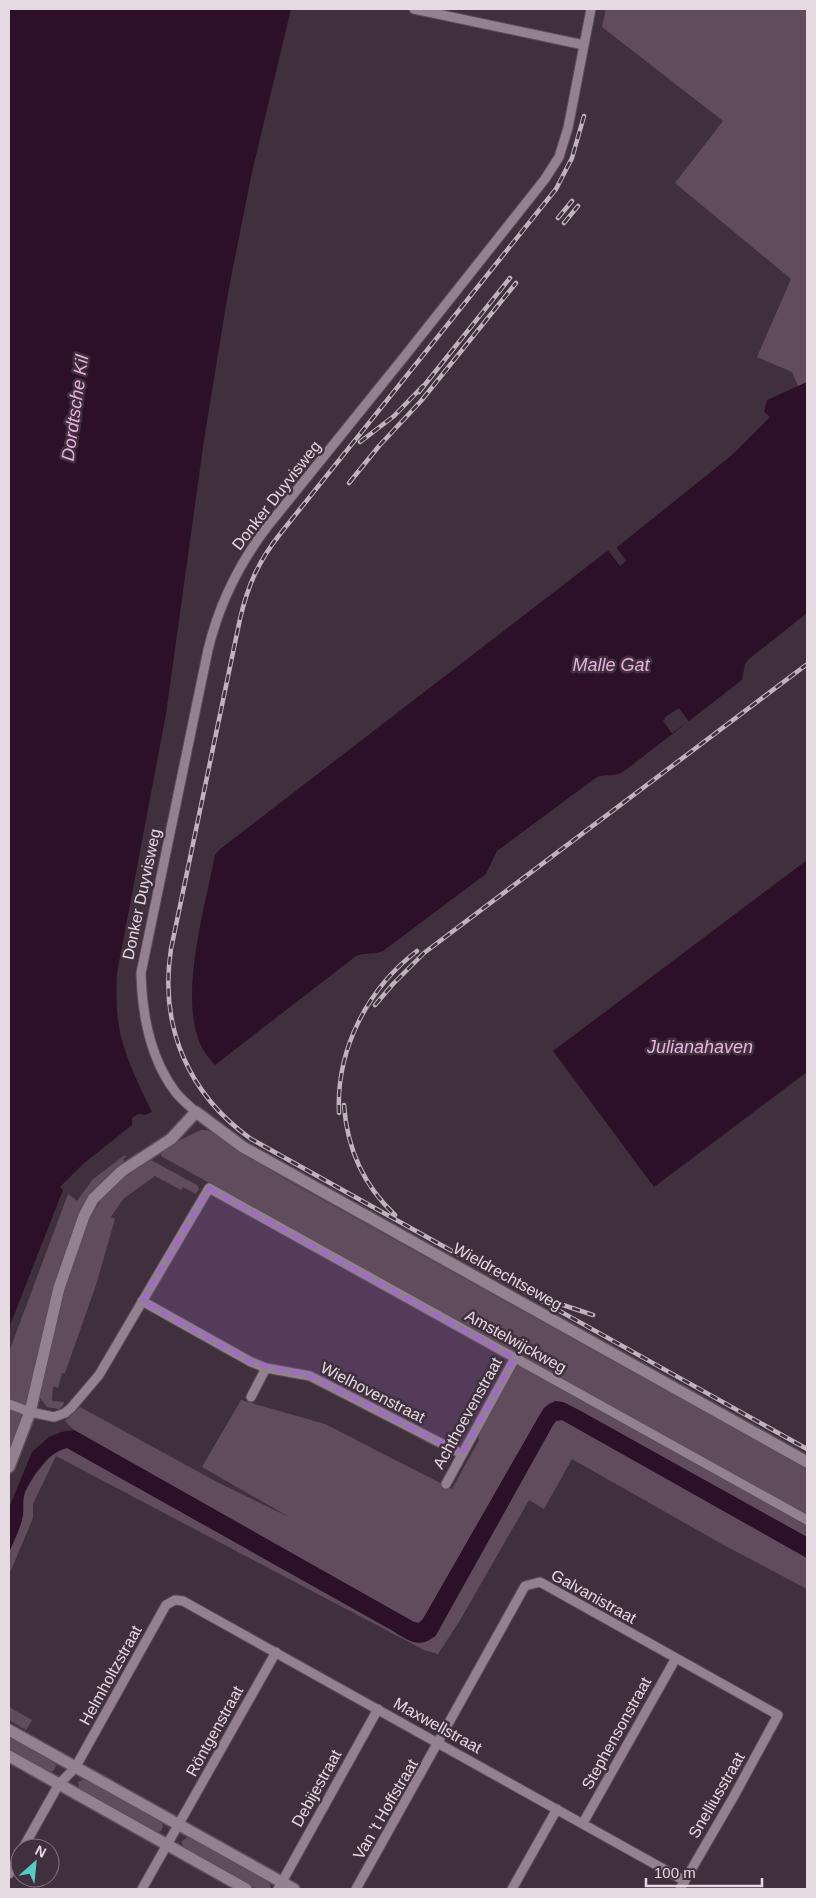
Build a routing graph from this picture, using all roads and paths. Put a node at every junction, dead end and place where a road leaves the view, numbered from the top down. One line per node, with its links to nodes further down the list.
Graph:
1 (414, 9): 3 (street)
2 (590, 9): 3 (street, Donker Duyvisweg)
3 (584, 45): 4 (street, Donker Duyvisweg)
4 (196, 1112): 10 (street); 12 (street, Wieldrechtseweg)
5 (142, 1301): 6 (street, Amstelwijckweg); 7 (street, Wielhovenstraat); 10 (street)
6 (515, 1358): 11 (street, Achthoevenstraat); 15 (street, Amstelwijckweg)
7 (266, 1368): 8 (street); 11 (street, Wielhovenstraat)
8 (251, 1397)
9 (9, 1404): 10 (street)
10 (30, 1412): 13 (street)
11 (462, 1454): 14 (street, Achthoevenstraat)
12 (807, 1462)
13 (9, 1467)
14 (446, 1484)
15 (807, 1520)
16 (175, 1600): 17 (street, Maxwellstraat); 24 (street, Helmholtzstraat)
17 (276, 1652): 19 (street, Maxwellstraat); 28 (street, Röntgenstraat)
18 (676, 1658): 20 (street, Galvanistraat); 22 (street, Galvanistraat); 27 (street, Stephensonstraat)
19 (378, 1708): 22 (street, Maxwellstraat); 32 (street, Debijestraat)
20 (778, 1715): 31 (street, Snelliusstraat)
21 (9, 1730): 24 (street)
22 (439, 1743): 26 (street, Maxwellstraat); 36 (street, Van 't Hoffstraat)
23 (9, 1756): 25 (street)
24 (75, 1768): 25 (street, Helmholtzstraat); 28 (street)
25 (59, 1784): 29 (street, Helmholtzstraat); 30 (street)
26 (557, 1809): 27 (street, Maxwellstraat); 37 (street)
27 (583, 1823): 31 (street, Maxwellstraat)
28 (179, 1825): 30 (street, Röntgenstraat); 32 (street)
29 (29, 1838)
30 (167, 1844): 33 (street, Röntgenstraat); 34 (street)
31 (685, 1881): 38 (street, Snelliusstraat)
32 (280, 1886): 35 (street)
33 (142, 1889)
34 (246, 1889)
35 (294, 1889)
36 (356, 1889)
37 (512, 1889)
38 (680, 1889)

